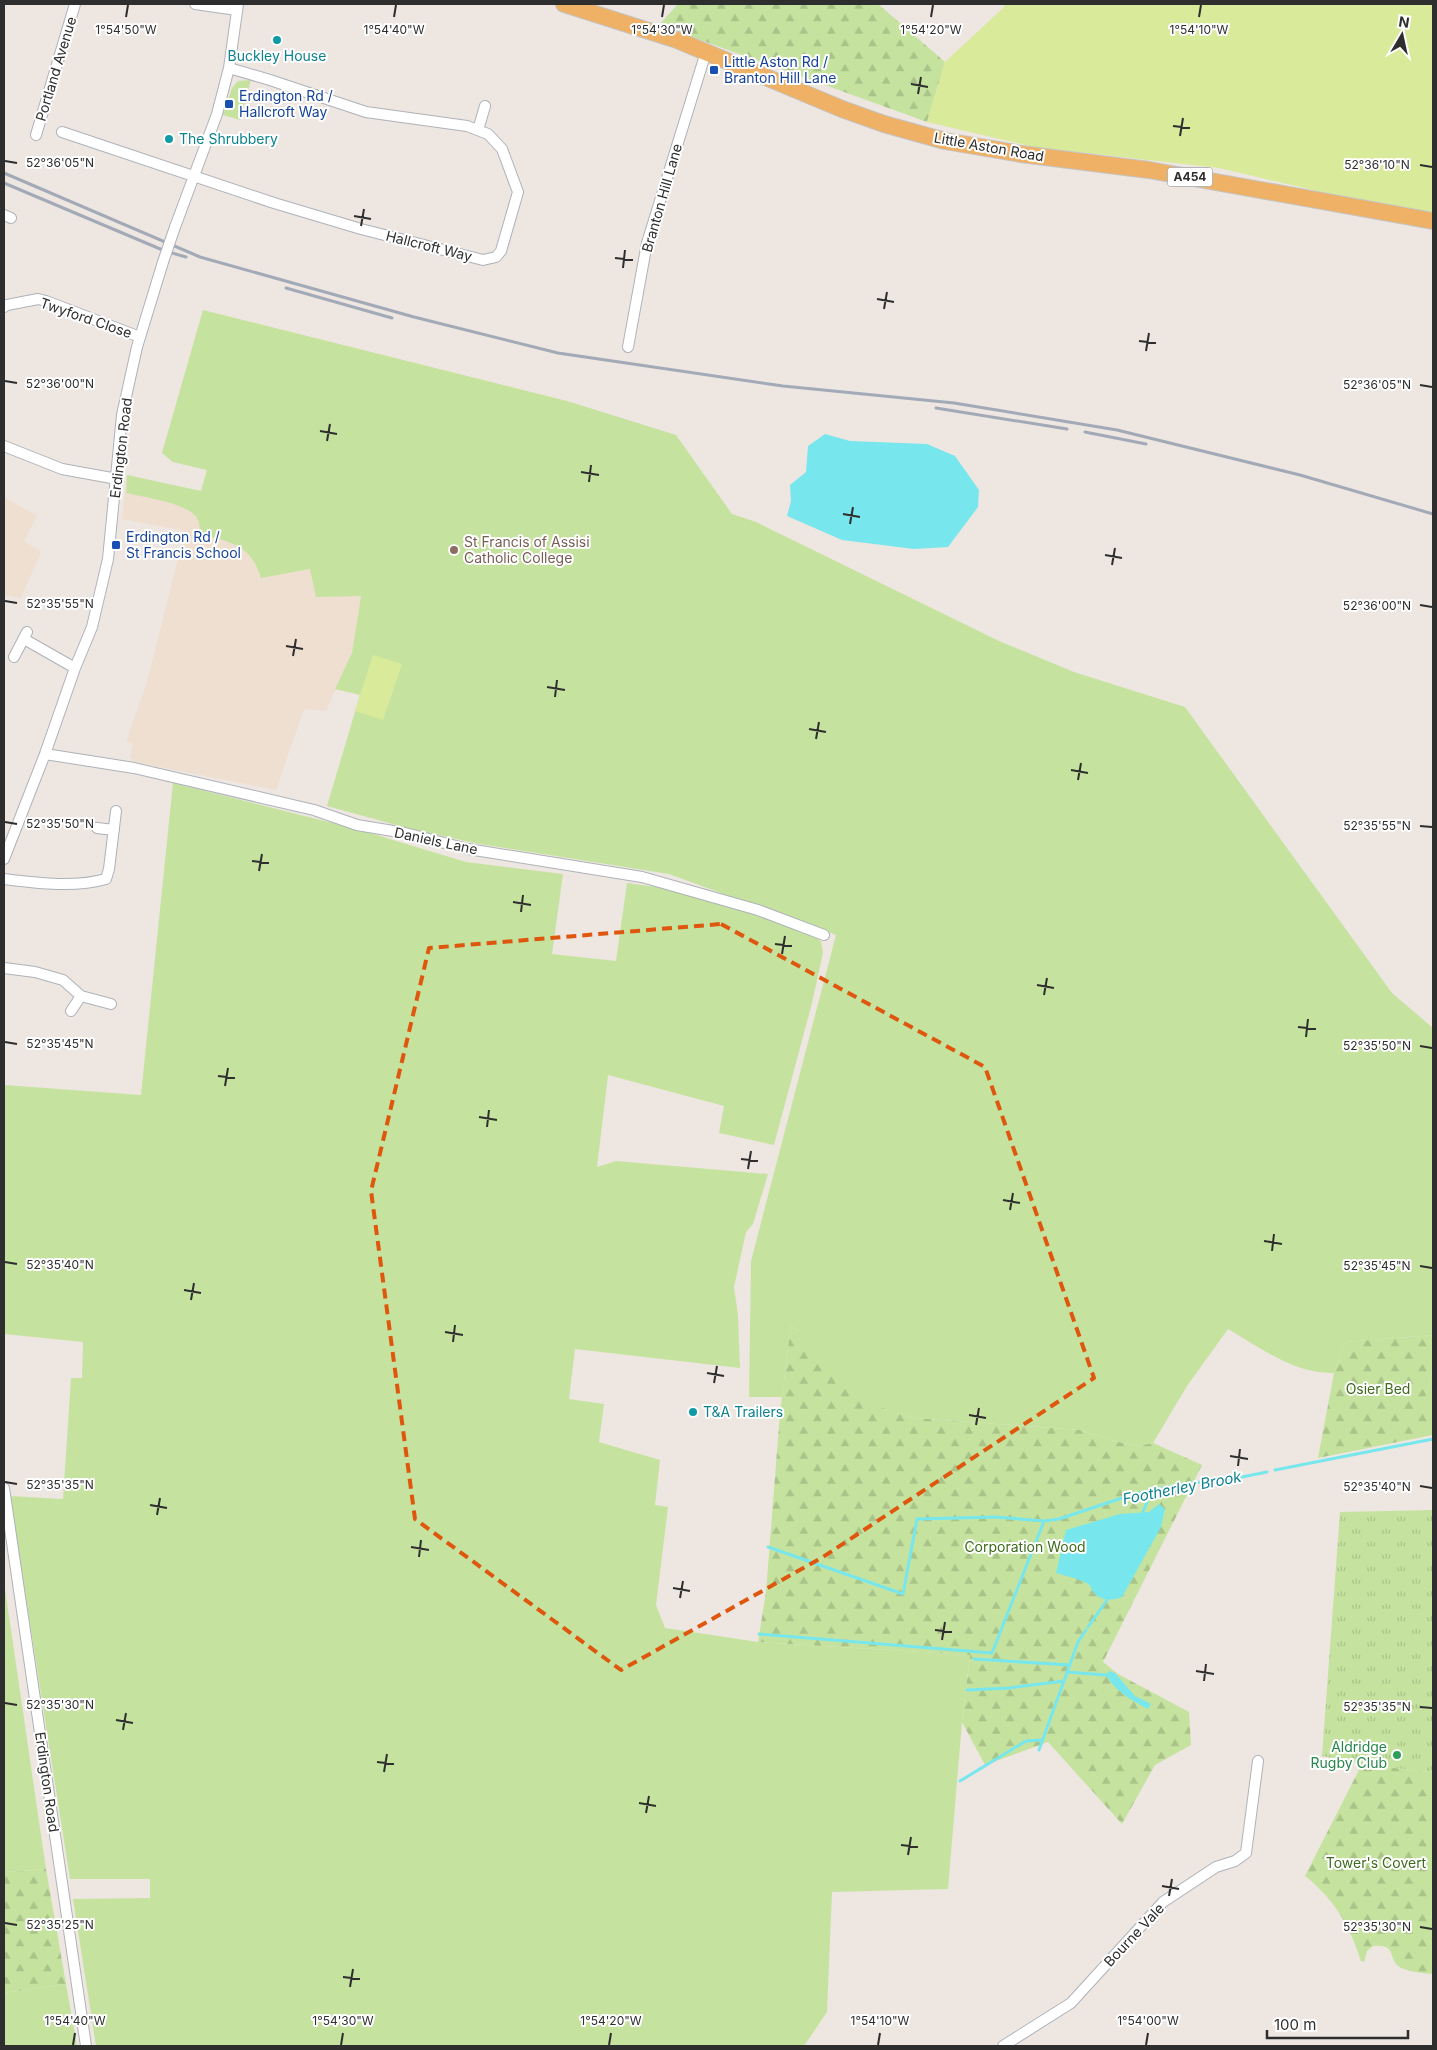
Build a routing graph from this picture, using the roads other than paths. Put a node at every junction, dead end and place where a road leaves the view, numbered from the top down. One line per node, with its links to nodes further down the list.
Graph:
1 (75, 4): 10 (street, Portland Avenue)
2 (195, 4): 4 (street)
3 (564, 4): 5 (main road, Little Aston Road / A454)
4 (238, 7): 6 (street, Erdington Road)
5 (706, 52): 12 (main road, Little Aston Road / A454); 15 (street, Branton Hill Lane)
6 (229, 68): 8 (street, Hallcroft Way); 11 (street, Erdington Road)
7 (485, 106): 8 (street)
8 (478, 130): 11 (street, Hallcroft Way)
9 (69, 131): 11 (street, Hallcroft Way)
10 (36, 135)
11 (194, 176): 14 (street, Erdington Road, bridge)
12 (1433, 221)
13 (4, 307): 14 (street, Twyford Close)
14 (140, 337): 17 (street, Erdington Road)
15 (628, 347)
16 (4, 446): 17 (street)
17 (117, 478): 19 (street, Erdington Road)
18 (14, 657): 19 (street)
19 (75, 668): 20 (street, Erdington Road)
20 (45, 754): 24 (street, Erdington Road); 26 (street, Daniels Lane)
21 (116, 811): 23 (street)
22 (97, 828): 23 (street)
23 (114, 830): 25 (street)
24 (4, 859)
25 (4, 879)
26 (824, 935)
27 (4, 968): 28 (street)
28 (81, 996): 29 (street); 30 (street)
29 (111, 1004)
30 (71, 1011)
31 (4, 1488): 33 (street, Erdington Road)
32 (1258, 1761): 34 (street, Bourne Vale)
33 (86, 2046)
34 (1003, 2046)

